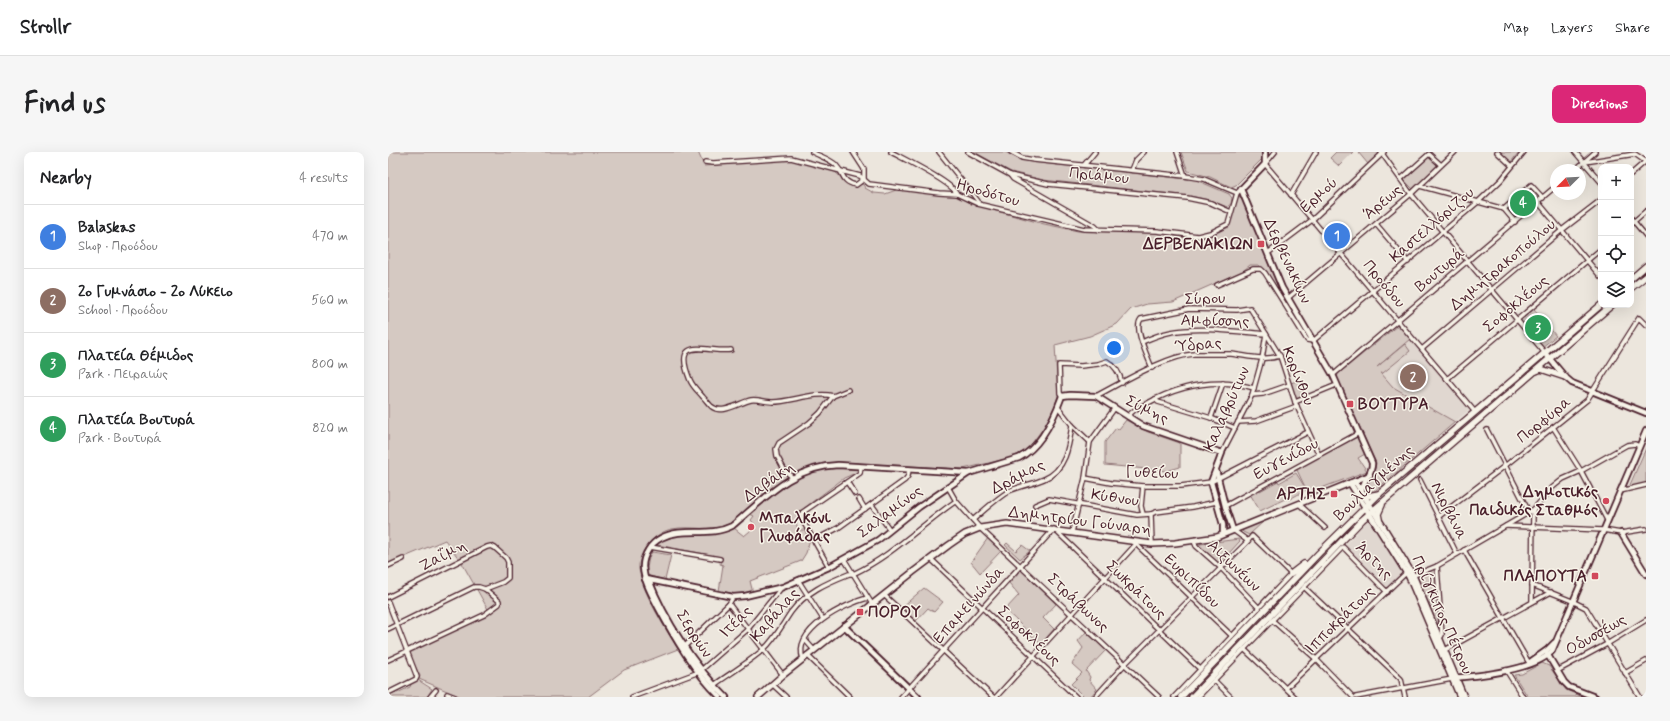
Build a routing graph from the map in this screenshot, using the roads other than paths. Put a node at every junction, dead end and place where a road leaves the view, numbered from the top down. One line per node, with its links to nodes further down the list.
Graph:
1 (812, 152): 27 (street)
2 (852, 152): 33 (street)
3 (891, 152): 39 (street)
4 (939, 152): 46 (street)
5 (968, 152): 30 (street, Πριάμου)
6 (1011, 152): 24 (street)
7 (1095, 152): 24 (street)
8 (1144, 152): 28 (street)
9 (1177, 152): 31 (street)
10 (1266, 152): 22 (street)
11 (1275, 152): 22 (street)
12 (1316, 152): 41 (street)
13 (1455, 152): 25 (street, Άρεως)
14 (1497, 152): 26 (street)
15 (1524, 152): 26 (street, Καστελλόριζου)
16 (1575, 152): 21 (street)
17 (1595, 152): 21 (street)
18 (1383, 153): 34 (street); 50 (street, Ερμού)
19 (1646, 161): 21 (street); 29 (street)
20 (705, 162): 27 (street, Ηροδότου)
21 (1584, 162): 23 (street); 32 (street)
22 (1265, 164): 36 (street); 41 (street, Προόδου)
23 (1582, 164)
24 (1084, 165): 28 (street)
25 (1441, 165): 34 (street); 35 (street, Άρεως)
26 (1512, 166): 43 (street, Καστελλόριζου)
27 (839, 170): 33 (street, Ηροδότου); 33 (street)
28 (1132, 170): 31 (street)
29 (1634, 171)
30 (1010, 175): 49 (street, Πριάμου); 55 (street)
31 (1185, 176): 38 (street)
32 (1598, 178)
33 (864, 179): 39 (street, Ηροδότου)
34 (1401, 179): 40 (street)
35 (1420, 186): 40 (street, Άρεως); 43 (street)
36 (1241, 189): 38 (street, Ηροδότου); 60 (street, Δερβενακίων)
37 (1550, 192): 42 (street, Βουτυρά)
38 (1237, 193): 49 (street, Ηροδότου)
39 (957, 194): 46 (street, Ηροδότου)
40 (1411, 194): 54 (street, Άρεως); 57 (street)
41 (1291, 196): 50 (street, Προόδου)
42 (1543, 198): 44 (street, Βουτυρά); 47 (street)
43 (1478, 202): 47 (street); 57 (street, Καστελλόριζου)
44 (1538, 202): 52 (street, Βουτυρά); 56 (street)
45 (1598, 202): 56 (street, Δημητρακοπούλου)
46 (978, 204): 55 (street, Ηροδότου)
47 (1504, 208): 52 (street)
48 (1646, 211): 51 (street)
49 (1231, 212): 55 (street, Ηροδότου)
50 (1312, 220): 60 (street, Ερμού); 61 (street, Προόδου)
51 (1634, 220)
52 (1514, 222): 64 (street, Βουτυρά)
53 (1634, 223): 58 (street)
54 (1376, 224): 61 (street, Άρεως); 63 (street)
55 (1099, 230)
56 (1562, 230): 62 (street); 71 (street, Δημητρακοπούλου)
57 (1443, 232): 63 (street, Καστελλόριζου); 64 (street)
58 (1646, 236)
59 (1598, 251): 62 (street, Σοφοκλέους)
60 (1268, 253): 73 (street, Δερβενακίων)
61 (1341, 253): 72 (street, Προόδου); 73 (street, Άρεως)
62 (1587, 260): 66 (street); 77 (street, Σοφοκλέους)
63 (1408, 262): 72 (street, Καστελλόριζου)
64 (1468, 262): 71 (street); 78 (street, Βουτυρά)
65 (1646, 266): 67 (main road)
66 (1598, 273)
67 (1634, 276)
68 (1646, 276): 70 (main road)
69 (1216, 285): 81 (street, Δερβενακίων)
70 (1634, 286)
71 (1492, 290): 77 (street); 83 (street, Δημητρακοπούλου)
72 (1373, 292): 78 (street, Προόδου); 81 (street, Καστελλόριζου)
73 (1288, 298): 81 (street, Δερβενακίων)
74 (1598, 307): 85 (main road, Βουλιαγμένης)
75 (1250, 308): 80 (street, Κορίνθου); 82 (street, Σύρου)
76 (1608, 308): 87 (main road, Βουλιαγμένης)
77 (1516, 320): 85 (street); 93 (street, Σοφοκλέους)
78 (1398, 321): 83 (street, Προόδου); 91 (street, Βουτυρά)
79 (1646, 326): 100 (street, Πορφύρα)
80 (1266, 334): 82 (street, Αμφίσσης); 86 (street, Κορίνθου); 88 (street, Καλαβρύτων)
81 (1313, 341): 91 (street, Δερβενακίων)
82 (1142, 342): 89 (street)
83 (1422, 349): 93 (street, Προόδου)
84 (731, 350): 102 (street)
85 (1545, 353): 87 (street); 109 (main road, Βουλιαγμένης)
86 (1280, 356): 88 (street, Ύδρας); 96 (street, Κορίνθου)
87 (1549, 358): 90 (main road, Βουλιαγμένης); 92 (street)
88 (1262, 359): 89 (street, Ύδρας); 98 (street, Καλαβρύτων)
89 (1152, 368): 94 (street, Ύδρας)
90 (1534, 372): 92 (main road); 148 (main road, Βουλιαγμένης)
91 (1333, 375): 120 (street, Δερβενακίων)
92 (1565, 377): 100 (street)
93 (1447, 379): 109 (street, Προόδου)
94 (1122, 383): 103 (street, Σαλαμίνος); 104 (street, Ύδρας)
95 (1223, 383): 98 (street); 105 (street); 112 (street)
96 (1289, 385): 101 (street); 106 (street, Κορίνθου)
97 (1334, 386): 106 (street)
98 (1254, 388): 101 (street, Καλαβρύτων)
99 (848, 390): 102 (street)
100 (1593, 392): 110 (street); 115 (street, Πορφύρα)
101 (1252, 395): 113 (street, Καλαβρύτων)
102 (833, 396): 132 (street)
103 (1062, 396): 104 (street); 107 (street, Σαλαμίνος)
104 (1096, 396): 108 (street, Σύμης)
105 (1155, 399): 111 (street); 112 (street)
106 (1296, 404): 113 (street); 119 (street, Κορίνθου)
107 (1058, 407): 114 (street); 130 (street, Σαλαμίνος)
108 (1114, 409): 111 (street, Σύμης); 121 (street)
109 (1475, 412): 145 (main road, Βουλιαγμένης)
110 (1646, 413)
111 (1128, 417): 123 (street, Σύμης)
112 (1211, 418): 116 (street)
113 (1238, 422): 116 (street, Καλαβρύτων)
114 (1072, 425): 121 (street); 162 (street, Δράμας)
115 (1553, 427): 125 (street, Πορφύρα); 129 (street)
116 (1235, 428): 123 (street, Καλαβρύτων)
117 (1487, 430): 125 (street)
118 (1646, 431): 122 (street)
119 (1308, 432): 124 (street, Κορίνθου); 134 (street, Γυθείου)
120 (1359, 433): 124 (street, Ευγενίδου); 131 (street, Δερβενακίων)
121 (1090, 442): 133 (street)
122 (1639, 446): 129 (street); 142 (street)
123 (1222, 453): 128 (street, Καλαβρύτων)
124 (1319, 455): 155 (street, Ευγενίδου)
125 (1506, 466): 157 (street); 161 (street, Πορφύρα)
126 (861, 467): 127 (street, Δαβάκη); 132 (street, Δαβάκη); 136 (street)
127 (909, 469): 130 (street, Δαβάκη); 151 (street)
128 (1216, 470): 134 (street, Καλαβρύτων); 137 (street, Καλαβρύτων)
129 (1581, 471): 157 (street); 164 (street)
130 (969, 473): 141 (street, Σαλαμίνος)
131 (1370, 475): 138 (street); 143 (street, Δερβενακίων)
132 (792, 477): 182 (street, Δαβάκη)
133 (1085, 478): 140 (street, Γυθείου); 153 (street)
134 (1217, 480): 137 (street, Γυθείου); 155 (street, Καλαβρύτων)
135 (1420, 480): 161 (street, Νιρβάνα)
136 (847, 482): 144 (street); 177 (street)
137 (1211, 482): 140 (street, Γυθείου); 149 (street)
138 (1353, 482): 143 (main road); 150 (main road, Δημητρίου Γούναρη); 154 (main road)
139 (1646, 485): 142 (street)
140 (1143, 486): 159 (street)
141 (948, 487): 147 (street, Στράβωνος); 171 (street, Σαλαμίνος)
142 (1620, 491): 164 (street)
143 (1363, 493): 145 (main road); 154 (main road)
144 (855, 494)
145 (1379, 494): 154 (main road, Βουλιαγμένης)
146 (859, 499): 156 (street)
147 (956, 501): 162 (street, Στράβωνος); 195 (street, Καβάλας)
148 (1384, 501): 158 (main road, Βουλιαγμένης); 163 (main road)
149 (1216, 502): 160 (street, Κύθνου); 176 (street)
150 (1299, 504): 168 (street); 172 (main road, Δημητρίου Γούναρη)
151 (872, 505): 156 (street); 171 (street)
152 (1035, 505): 153 (street, Κύθνου)
153 (1078, 505): 159 (street, Κύθνου); 174 (street)
154 (1367, 505): 158 (main road, Πρίγκιπος Πέτρου); 184 (main road, Βουλιαγμένης)
155 (1225, 506): 172 (street, Καλαβρύτων)
156 (866, 509): 177 (street)
157 (1531, 511): 165 (street); 166 (street)
158 (1371, 512): 163 (main road, Πρίγκιπος Πέτρου); 197 (main road, Πρίγκιπος Πέτρου); 288 (main road, Βουλιαγμένης)
159 (1142, 514): 160 (street, Κύθνου)
160 (1151, 514): 181 (street)
161 (1438, 517): 185 (street, Νιρβάνα)
162 (973, 520): 167 (street, Στράβωνος)
163 (1379, 520): 197 (main road, Πρίγκιπος Πέτρου)
164 (1607, 520): 173 (street)
165 (1505, 526): 166 (street); 183 (street)
166 (1533, 526): 173 (street); 202 (street)
167 (980, 528): 169 (main road, Δημητρίου Γούναρη); 189 (main road, Δημητρίου Γούναρη); 193 (street, Στράβωνος)
168 (1325, 528)
169 (1054, 529): 174 (main road, Δημητρίου Γούναρη); 193 (street, Επαμεινώνδα); 199 (street, Σωκράτους)
170 (1646, 529): 175 (street)
171 (890, 530): 188 (street, Σαλαμίνος)
172 (1233, 530): 176 (main road, Δημητρίου Γούναρη); 179 (street)
173 (1603, 530): 175 (street); 214 (street)
174 (1072, 532): 180 (main road, Δημητρίου Γούναρη)
175 (1621, 533): 198 (street)
176 (1223, 534): 178 (main road, Δημητρίου Γούναρη)
177 (815, 540): 192 (street)
178 (1194, 541): 181 (main road, Δημητρίου Γούναρη); 194 (street, Αιξωνέων)
179 (1248, 541): 194 (street); 196 (street)
180 (1137, 543): 181 (main road, Δημητρίου Γούναρη); 199 (street); 212 (street, Ευριπίδου)
181 (1152, 544)
182 (650, 547): 187 (street); 200 (street)
183 (1464, 550): 185 (street); 222 (street)
184 (1319, 553): 196 (main road); 263 (main road, Βουλιαγμένης)
185 (1457, 554): 191 (street)
186 (403, 559): 190 (street)
187 (720, 559)
188 (844, 559): 192 (street, Σαλαμίνος); 195 (street)
189 (931, 560): 208 (main road, Δημητρίου Γούναρη); 219 (street, Σοφοκλέους)
190 (388, 566)
191 (1437, 566): 197 (street); 233 (street)
192 (830, 567): 201 (street, Σαλαμίνος)
193 (1020, 567): 219 (street, Επαμεινώνδα); 221 (street, Στράβωνος)
194 (1222, 569): 212 (street); 220 (street, Αιξωνέων)
195 (853, 574): 209 (street, Καβάλας); 213 (street)
196 (1291, 574): 220 (street)
197 (1409, 574): 206 (street, Ιπποκράτους); 233 (main road, Πρίγκιπος Πέτρου); 242 (main road, Πρίγκιπος Πέτρου)
198 (1646, 574)
199 (1105, 578): 221 (street); 231 (street, Σωκράτους)
200 (647, 579): 211 (street, Σαλαμίνος); 236 (street, Σερρών)
201 (798, 580): 203 (street, Σαλαμίνος); 209 (street)
202 (1532, 585): 207 (street); 216 (street)
203 (783, 587): 211 (street, Σαλαμίνος); 229 (street, Ιτέας)
204 (1304, 587): 206 (street, Άρτης); 224 (street); 230 (street)
205 (485, 589): 210 (street, Ζαΐμη); 226 (street); 240 (street)
206 (1387, 592): 230 (street, Ιπποκράτους)
207 (1551, 592): 214 (street); 216 (street)
208 (884, 595): 218 (main road, Δημητρίου Γούναρη); 241 (street)
209 (807, 596): 223 (street); 238 (street, Καβάλας)
210 (388, 597)
211 (733, 597): 217 (street)
212 (1193, 597): 231 (street); 232 (street, Ευριπίδου)
213 (867, 598): 218 (street); 223 (street)
214 (1572, 601): 235 (street); 243 (street)
215 (388, 602): 226 (street)
216 (1532, 602): 222 (street)
217 (729, 604): 229 (street); 236 (street)
218 (872, 604): 227 (main road, Δημητρίου Γούναρη)
219 (982, 608): 241 (street, Επαμεινώνδα); 245 (street, Σοφοκλέους)
220 (1259, 608): 232 (street)
221 (1072, 614): 245 (street); 251 (street, Στράβωνος)
222 (1503, 618): 242 (street); 250 (street)
223 (823, 619): 234 (street)
224 (1272, 620): 237 (street); 246 (street)
225 (1646, 620): 235 (street, Οδυσσέως)
226 (397, 624): 228 (street); 240 (street)
227 (844, 626): 239 (main road, Δημητρίου Γούναρη); 265 (street)
228 (388, 629)
229 (748, 629): 238 (street); 255 (street, Ιτέας)
230 (1348, 629): 246 (street, Ιπποκράτους); 267 (street)
231 (1160, 630): 251 (street); 253 (street, Σωκράτους)
232 (1232, 636): 253 (street)
233 (1440, 638): 242 (main road, Πρίγκιπος Πέτρου)
234 (805, 640): 239 (street); 244 (street)
235 (1607, 644): 256 (street, Οδυσσέως); 257 (street)
236 (683, 648): 255 (street, Σερρών)
237 (1244, 649): 260 (street); 266 (street)
238 (764, 650): 258 (street); 262 (street, Καβάλας)
239 (814, 650): 244 (main road, Δημητρίου Γούναρη)
240 (407, 651): 247 (street); 269 (street)
241 (943, 651): 265 (street, Επαμεινώνδα); 281 (street)
242 (1443, 651): 259 (main road, Πρίγκιπος Πέτρου)
243 (1547, 653): 248 (street); 250 (street); 252 (street)
244 (805, 657): 258 (main road, Δημητρίου Γούναρη); 278 (street)
245 (1033, 657): 282 (street); 283 (street, Σοφοκλέους)
246 (1316, 659): 266 (street, Ιπποκράτους); 292 (street)
247 (388, 660)
248 (1538, 660): 250 (street); 252 (street)
249 (1646, 661): 257 (street)
250 (1529, 663): 254 (street)
251 (1125, 664): 284 (street); 285 (street, Στράβωνος)
252 (1553, 665): 256 (street)
253 (1200, 669): 264 (street)
254 (1506, 670): 259 (street); 297 (street)
255 (700, 671): 262 (street, Σερρών); 273 (street); 274 (street, Σερρών)
256 (1557, 671): 298 (street)
257 (1625, 674): 299 (street)
258 (783, 675): 261 (main road, Δημητρίου Γούναρη)
259 (1454, 678): 267 (street); 295 (main road, Πρίγκιπος Πέτρου); 296 (main road, Πρίγκιπος Πέτρου)
260 (1214, 680): 289 (street); 290 (street)
261 (772, 684): 276 (main road, Δημητρίου Γούναρη); 277 (street)
262 (714, 685): 275 (street, Σερρών)
263 (1192, 685): 264 (main road); 287 (main road, Βουλιαγμένης)
264 (1184, 686): 286 (street)
265 (909, 688): 279 (street, Επαμεινώνδα); 280 (street)
266 (1286, 688): 291 (street)
267 (1404, 688): 293 (street); 294 (street)
268 (436, 690): 271 (street)
269 (388, 693)
270 (447, 694): 272 (street)
271 (430, 697)
272 (455, 697)
273 (632, 697)
274 (720, 697)
275 (726, 697)
276 (758, 697)
277 (786, 697)
278 (850, 697)
279 (901, 697)
280 (918, 697)
281 (993, 697)
282 (996, 697)
283 (1076, 697)
284 (1095, 697)
285 (1159, 697)
286 (1174, 697)
287 (1181, 697)
288 (1192, 697)
289 (1198, 697)
290 (1231, 697)
291 (1295, 697)
292 (1353, 697)
293 (1356, 697)
294 (1405, 697)
295 (1460, 697)
296 (1464, 697)
297 (1523, 697)
298 (1594, 697)
299 (1640, 697)

